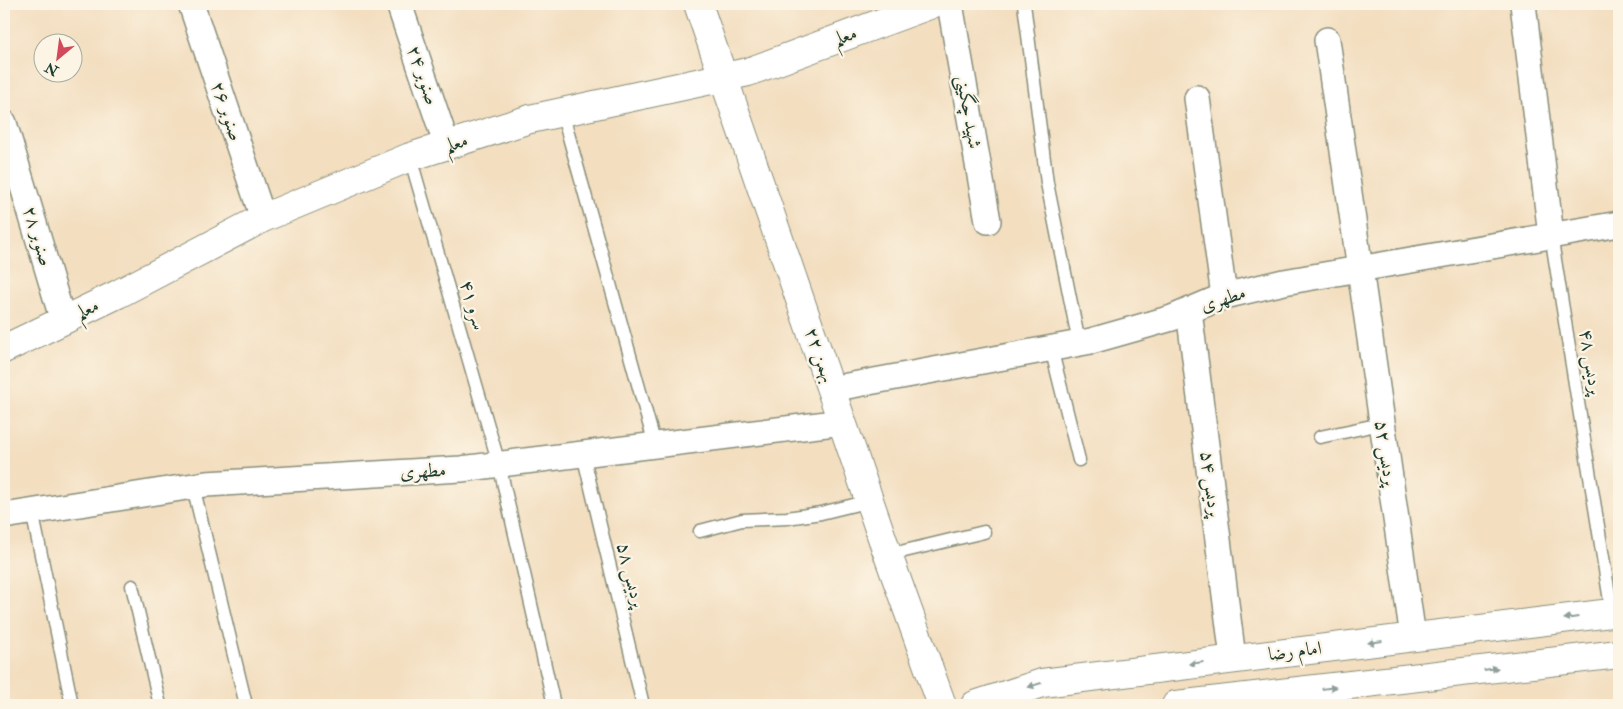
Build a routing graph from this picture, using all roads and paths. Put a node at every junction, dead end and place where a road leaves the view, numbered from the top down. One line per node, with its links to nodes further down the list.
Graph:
1 (191, 4): 16 (street, صنوبر ۲۶)
2 (399, 4): 14 (street, صنوبر ۲۴)
3 (698, 4): 10 (main road, ۲۲ بهمن)
4 (932, 4): 8 (main road, معلم)
5 (950, 4): 17 (street, شهید چگینی)
6 (1024, 4): 24 (lane)
7 (1523, 4): 19 (street)
8 (898, 10): 10 (main road, معلم)
9 (1327, 40): 20 (street, پردیس ۵۲)
10 (724, 77): 12 (main road, معلم); 27 (main road, ۲۲ بهمن)
11 (1197, 98): 21 (street)
12 (562, 112): 14 (main road, معلم); 31 (lane)
13 (4, 123): 23 (street, صنوبر ۲۸)
14 (447, 146): 15 (main road, معلم)
15 (410, 157): 16 (main road, معلم); 34 (lane, سرو ۴۱)
16 (263, 218): 23 (main road, معلم)
17 (988, 220)
18 (1619, 224): 19 (street, مطهری)
19 (1551, 235): 20 (street, مطهری); 43 (lane, پردیس ۴۸)
20 (1359, 269): 21 (street, مطهری); 29 (street, پردیس ۵۲)
21 (1224, 296): 22 (street, مطهری)
22 (1188, 310): 24 (street, مطهری); 46 (street, پردیس ۵۴)
23 (63, 321): 26 (main road, معلم)
24 (1079, 343): 25 (street, مطهری)
25 (1051, 348): 27 (street, مطهری); 33 (lane)
26 (4, 349)
27 (832, 389): 28 (main road, ۲۲ بهمن)
28 (843, 422): 31 (street, مطهری); 36 (main road, ۲۲ بهمن)
29 (1381, 424): 30 (lane); 44 (street, پردیس ۵۲)
30 (1320, 437)
31 (655, 445): 32 (street, مطهری)
32 (583, 454): 34 (street, مطهری); 51 (lane, پردیس ۵۸)
33 (1079, 460)
34 (499, 464): 35 (street, مطهری); 50 (lane, سرو ۴۱)
35 (193, 486): 37 (street, مطهری); 49 (lane)
36 (870, 501): 39 (lane); 41 (main road, ۲۲ بهمن)
37 (32, 512): 38 (street, مطهری); 47 (lane)
38 (4, 516)
39 (700, 531)
40 (984, 532): 41 (lane)
41 (888, 555): 52 (main road, ۲۲ بهمن)
42 (132, 586): 48 (lane)
43 (1616, 613): 44 (main road, امام رضا, one-way to 44)
44 (1412, 637): 46 (main road, امام رضا, one-way to 46)
45 (1619, 654): 54 (main road, one-way to 45)
46 (1233, 658): 53 (main road, امام رضا, one-way to 53)
47 (72, 705)
48 (160, 705)
49 (246, 705)
50 (554, 705)
51 (643, 705)
52 (942, 705)
53 (975, 705)
54 (1176, 705)

